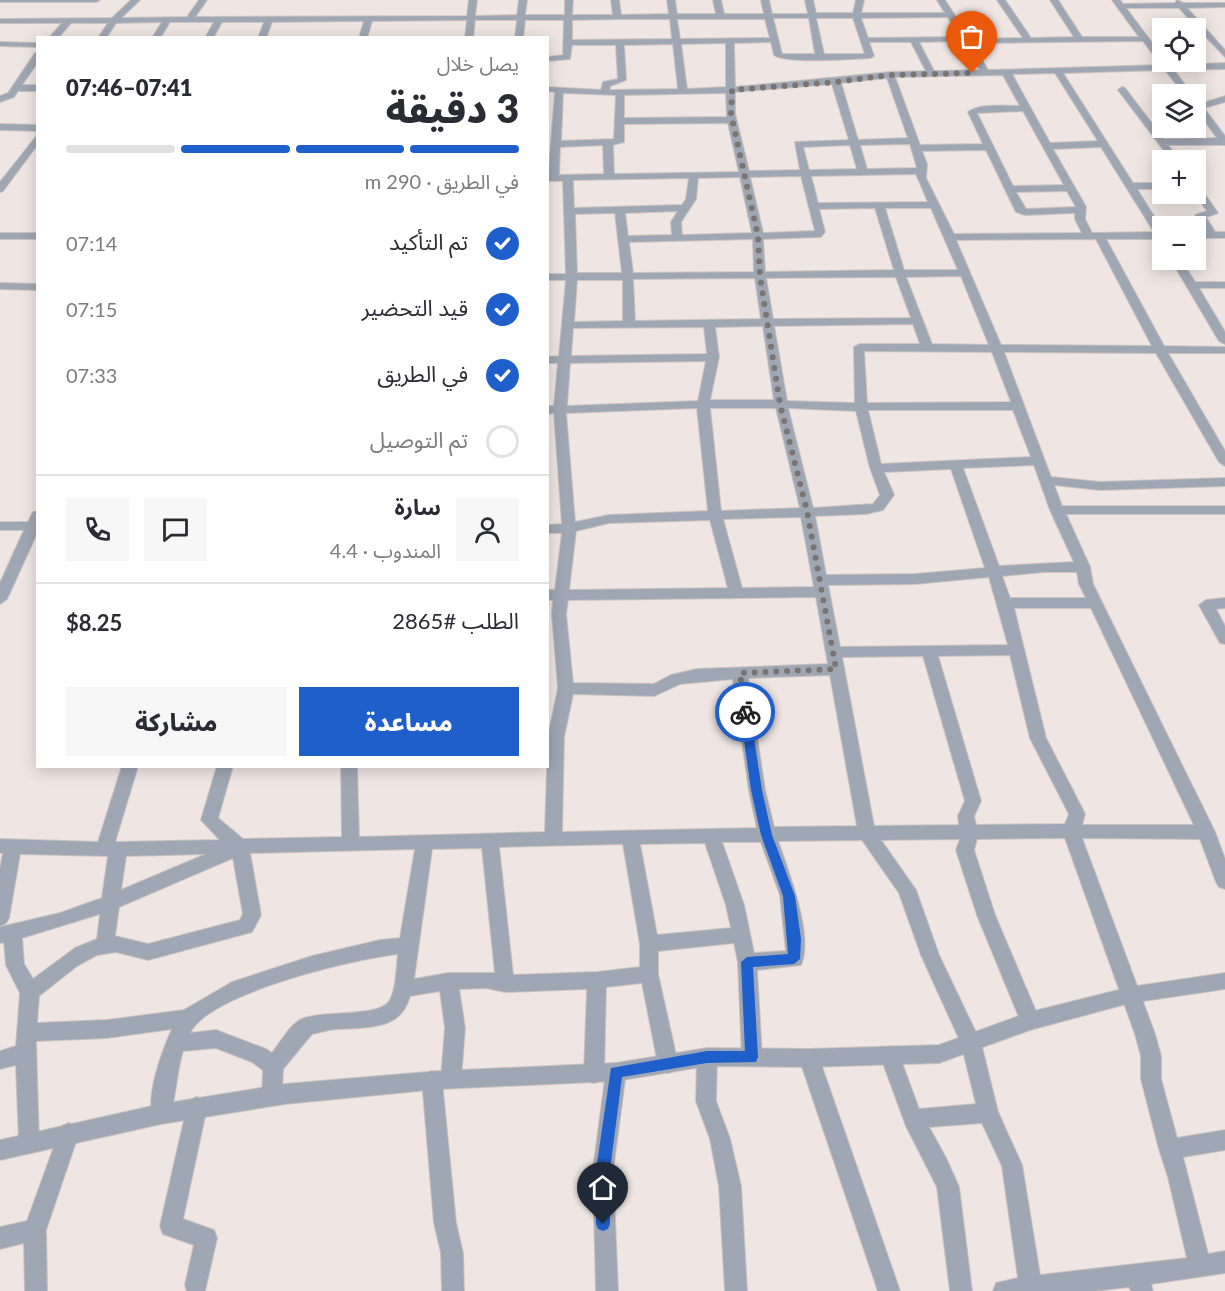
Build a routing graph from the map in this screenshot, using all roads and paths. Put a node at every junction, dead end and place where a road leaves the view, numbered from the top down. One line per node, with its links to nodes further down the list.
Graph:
1 (0, 0): 20 (street)
2 (96, 0): 20 (street)
3 (136, 0): 33 (street)
4 (203, 0): 35 (street)
5 (473, 0): 32 (street)
6 (523, 0): 25 (street)
7 (569, 0): 26 (street)
8 (615, 0): 27 (street)
9 (671, 0): 28 (street)
10 (717, 0): 29 (street)
11 (765, 0): 23 (street)
12 (809, 0): 24 (street)
13 (860, 0): 22 (street)
14 (941, 0): 21 (street)
15 (1001, 0): 53 (street)
16 (1054, 0): 48 (street)
17 (1118, 3): 18 (street); 49 (street)
18 (1178, 3): 19 (street); 61 (street)
19 (1225, 5)
20 (44, 10): 30 (street); 38 (street)
21 (949, 15): 22 (street); 52 (street)
22 (856, 16): 24 (street); 51 (street)
23 (770, 17): 24 (street); 29 (street); 50 (street)
24 (812, 17): 62 (street)
25 (521, 18): 26 (street); 32 (street); 46 (street)
26 (568, 18): 27 (street); 57 (street)
27 (617, 18): 28 (street)
28 (674, 18): 29 (street); 54 (street)
29 (722, 18)
30 (70, 19): 33 (street); 39 (street)
31 (369, 19): 32 (street); 37 (street); 44 (street)
32 (471, 19): 45 (street)
33 (114, 20): 34 (street); 40 (street)
34 (168, 20): 35 (street); 41 (street)
35 (189, 20): 36 (street)
36 (219, 20): 37 (street); 42 (street)
37 (269, 20): 43 (street)
38 (0, 21)
39 (55, 36)
40 (103, 36)
41 (157, 36)
42 (210, 36)
43 (263, 36)
44 (364, 36)
45 (469, 36)
46 (519, 36)
47 (913, 38): 51 (street); 52 (street); 73 (street)
48 (1079, 39): 49 (street); 53 (street)
49 (1145, 39): 60 (street)
50 (774, 40): 55 (street); 62 (street)
51 (864, 40): 62 (street)
52 (967, 40): 53 (street); 69 (street)
53 (1028, 40)
54 (677, 41): 55 (street); 56 (street); 83 (street)
55 (730, 41): 80 (street)
56 (620, 42): 57 (street); 84 (street)
57 (568, 43): 64 (street)
58 (0, 44): 59 (street)
59 (36, 45)
60 (1152, 48)
61 (1225, 55)
62 (820, 57)
63 (36, 58): 76 (street)
64 (549, 59)
65 (1152, 64): 68 (street)
66 (1206, 65): 67 (street)
67 (1225, 66)
68 (1057, 70): 70 (street); 103 (street)
69 (985, 72): 70 (street); 73 (street)
70 (1005, 72): 88 (street)
71 (1171, 72): 75 (street)
72 (890, 75): 73 (street); 74 (street); 104 (street)
73 (932, 75)
74 (836, 82): 80 (street); 98 (street)
75 (1180, 84)
76 (16, 88): 77 (street); 85 (street)
77 (36, 88)
78 (549, 89): 79 (street)
79 (559, 90): 84 (street); 96 (street)
80 (732, 90): 83 (street); 92 (street)
81 (1122, 90): 99 (street)
82 (620, 92): 83 (street); 84 (street); 93 (street)
83 (683, 92)
84 (605, 93)
85 (0, 99)
86 (1225, 99): 87 (street)
87 (1206, 103)
88 (1026, 108): 105 (street); 106 (street)
89 (1206, 116): 90 (street)
90 (1208, 119): 91 (street); 100 (street)
91 (1225, 119)
92 (732, 120): 93 (street); 111 (street)
93 (620, 121): 101 (street)
94 (0, 127): 95 (street)
95 (36, 128)
96 (552, 129): 102 (street)
97 (36, 139): 115 (street)
98 (855, 142): 104 (street); 109 (street); 110 (street)
99 (1162, 142): 100 (street); 107 (street)
100 (1225, 142)
101 (608, 143): 102 (street); 114 (street)
102 (556, 144): 116 (street)
103 (1105, 144): 105 (street); 117 (street)
104 (915, 145): 106 (street); 108 (street)
105 (1047, 146): 119 (street)
106 (989, 147): 121 (street)
107 (1168, 150)
108 (922, 171): 109 (street); 123 (street)
109 (863, 172): 110 (street)
110 (804, 173): 111 (street); 124 (street)
111 (745, 174): 112 (street); 137 (street)
112 (694, 175): 114 (street); 126 (street)
113 (568, 177): 114 (street); 116 (street); 127 (street)
114 (609, 177)
115 (4, 178): 120 (street)
116 (551, 178)
117 (1131, 186): 118 (street); 130 (street)
118 (1152, 186)
119 (1070, 188): 121 (street); 129 (street)
120 (0, 189)
121 (1010, 189): 129 (street)
122 (1206, 203): 133 (street)
123 (934, 205): 125 (street); 140 (street)
124 (813, 206): 125 (street); 137 (street)
125 (879, 206): 144 (street)
126 (685, 208): 128 (street); 139 (street)
127 (570, 210): 128 (street); 148 (street)
128 (620, 210): 141 (street)
129 (1082, 210): 131 (street)
130 (1152, 220)
131 (1094, 235): 138 (street); 140 (street); 161 (street)
132 (1206, 235): 133 (street)
133 (1212, 235): 134 (street)
134 (1225, 235)
135 (0, 236): 136 (street)
136 (36, 236)
137 (758, 236): 139 (street); 146 (street)
138 (1152, 236)
139 (677, 237): 141 (street)
140 (950, 237): 143 (street)
141 (624, 239): 145 (street)
142 (1182, 270): 149 (street)
143 (965, 273): 144 (street); 160 (street)
144 (900, 274): 146 (street); 153 (street)
145 (627, 276): 146 (street); 148 (street); 156 (street)
146 (760, 276): 154 (street)
147 (549, 277): 148 (street)
148 (572, 277): 157 (street)
149 (1192, 285): 150 (street); 158 (street)
150 (1225, 285)
151 (0, 286): 152 (street)
152 (36, 287)
153 (917, 321): 154 (street); 159 (street)
154 (768, 322): 155 (street); 167 (street)
155 (709, 323): 156 (street); 163 (street)
156 (629, 324): 157 (street)
157 (569, 325): 165 (street)
158 (1225, 341)
159 (927, 347): 160 (street); 169 (street)
160 (996, 347): 161 (street); 168 (street)
161 (1159, 348): 162 (street); 172 (street)
162 (1225, 350)
163 (713, 357): 165 (street); 166 (street)
164 (549, 360): 165 (street)
165 (564, 360): 170 (street)
166 (703, 404): 167 (street); 170 (street); 180 (street)
167 (780, 404): 169 (street); 179 (street)
168 (1018, 406): 169 (street); 171 (street)
169 (861, 407): 174 (street)
170 (554, 410): 183 (street)
171 (1039, 461): 173 (street); 175 (street)
172 (1225, 462)
173 (955, 463): 174 (street); 186 (street)
174 (876, 468): 179 (street)
175 (1045, 480): 176 (street); 177 (street)
176 (1225, 482)
177 (1057, 510): 178 (street); 185 (street)
178 (1225, 510)
179 (807, 511): 180 (street); 187 (street)
180 (715, 514): 183 (street); 188 (street)
181 (36, 522): 182 (street); 190 (street)
182 (0, 526)
183 (569, 528): 184 (street); 189 (street)
184 (549, 529)
185 (1083, 567): 186 (street); 192 (street)
186 (992, 571): 187 (street); 191 (street)
187 (821, 586): 188 (street); 197 (street)
188 (736, 593): 189 (street)
189 (554, 595): 200 (street)
190 (0, 599)
191 (1005, 603): 192 (street); 195 (street)
192 (1096, 603): 206 (street)
193 (1225, 603): 194 (street)
194 (1225, 639)
195 (1016, 650): 196 (street); 205 (street)
196 (930, 651): 197 (street); 208 (street)
197 (833, 652): 198 (street)
198 (836, 669): 199 (street); 207 (street)
199 (740, 673): 200 (street); 209 (street)
200 (566, 688): 201 (street)
201 (552, 737): 212 (street)
202 (130, 768): 218 (street)
203 (224, 768): 217 (street)
204 (349, 768): 216 (street)
205 (1071, 831): 206 (street); 208 (street); 234 (street)
206 (1206, 832): 219 (street)
207 (867, 834): 208 (street); 209 (street); 239 (street)
208 (969, 834): 236 (street)
209 (767, 835): 210 (street); 226 (street)
210 (711, 836): 211 (street); 222 (street)
211 (630, 837): 212 (street); 223 (street)
212 (553, 839): 213 (street)
213 (490, 840): 214 (street); 231 (street)
214 (425, 842): 216 (street); 225 (street)
215 (6, 845): 218 (street); 221 (street)
216 (351, 845): 217 (street)
217 (240, 847): 218 (street); 220 (street); 224 (street)
218 (111, 849): 220 (street)
219 (1225, 882)
220 (112, 901): 221 (street); 224 (street)
221 (4, 928): 233 (street)
222 (740, 935): 223 (street); 226 (street)
223 (649, 944): 227 (street)
224 (105, 945): 233 (street)
225 (408, 945): 232 (street); 235 (street)
226 (747, 962): 243 (street)
227 (649, 974): 228 (street); 246 (street)
228 (597, 980): 231 (street); 249 (street)
229 (448, 981): 231 (street); 232 (street); 250 (street)
230 (1225, 981): 234 (street)
231 (505, 984)
232 (404, 989): 247 (street)
233 (30, 992): 237 (street)
234 (1130, 994): 236 (street); 259 (street)
235 (187, 1018): 237 (street); 238 (street)
236 (1030, 1021): 239 (street)
237 (27, 1032): 240 (street)
238 (174, 1043): 247 (street); 254 (street)
239 (970, 1043): 241 (street); 253 (street)
240 (25, 1053): 245 (street); 258 (street)
241 (890, 1055): 244 (street); 255 (street)
242 (707, 1057): 243 (street); 246 (street); 271 (street)
243 (752, 1057): 244 (street)
244 (809, 1058): 272 (street)
245 (0, 1060)
246 (668, 1064): 248 (street)
247 (273, 1066): 251 (street)
248 (616, 1072): 249 (street); 270 (street)
249 (594, 1074): 250 (street)
250 (441, 1080): 251 (street); 269 (street)
251 (272, 1095): 252 (street)
252 (197, 1107): 254 (street); 266 (street)
253 (988, 1113): 255 (street); 267 (street)
254 (160, 1114): 256 (street)
255 (913, 1119): 273 (street)
256 (69, 1133): 258 (street); 261 (street)
257 (1225, 1140): 259 (street)
258 (29, 1142): 260 (street)
259 (1169, 1149): 264 (street)
260 (0, 1150)
261 (35, 1230): 262 (street); 268 (street)
262 (0, 1238)
263 (1225, 1262): 264 (street)
264 (1200, 1267): 265 (street)
265 (1139, 1283): 267 (street)
266 (196, 1285)
267 (1031, 1290): 274 (street)
268 (36, 1291)
269 (453, 1291)
270 (607, 1291)
271 (736, 1291)
272 (890, 1291)
273 (961, 1291)
274 (1004, 1291)

